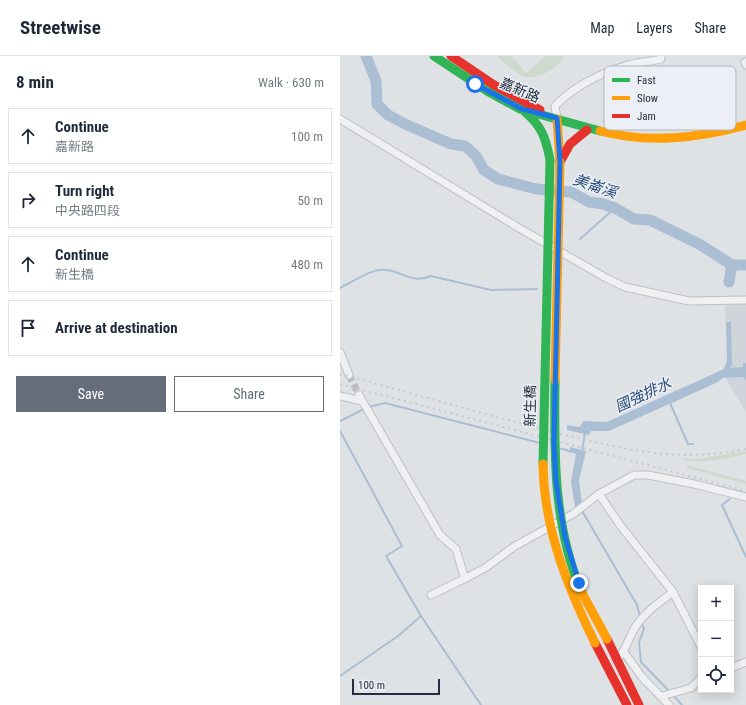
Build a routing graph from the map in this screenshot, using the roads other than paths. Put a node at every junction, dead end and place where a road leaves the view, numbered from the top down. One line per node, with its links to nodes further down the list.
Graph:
1 (434, 56): 6 (street, 嘉新路)
2 (450, 56): 7 (street, 嘉新路)
3 (661, 56): 4 (street)
4 (625, 66)
5 (604, 74): 7 (street)
6 (522, 109): 7 (street, 嘉新路); 13 (street)
7 (557, 118): 11 (street, 嘉新路); 13 (street); 14 (street, 新生橋)
8 (340, 119): 15 (street)
9 (746, 125): 10 (street, 嘉新路)
10 (736, 127)
11 (587, 130): 12 (street, 嘉新路); 14 (street)
12 (724, 130)
13 (550, 160): 31 (street, 新生橋, bridge)
14 (560, 162): 26 (street, 新生橋, bridge)
15 (745, 300)
16 (340, 352): 17 (street)
17 (350, 375)
18 (340, 396): 21 (street)
19 (599, 494): 20 (street); 21 (street); 22 (street)
20 (746, 497)
21 (466, 578): 23 (street)
22 (673, 592): 24 (street); 25 (street)
23 (431, 595)
24 (698, 641)
25 (624, 652): 26 (street); 30 (street)
26 (616, 661): 32 (street, 新生橋)
27 (746, 662): 28 (street)
28 (734, 667)
29 (698, 681): 30 (street)
30 (662, 696): 33 (street)
31 (627, 705)
32 (639, 705)
33 (669, 705)

